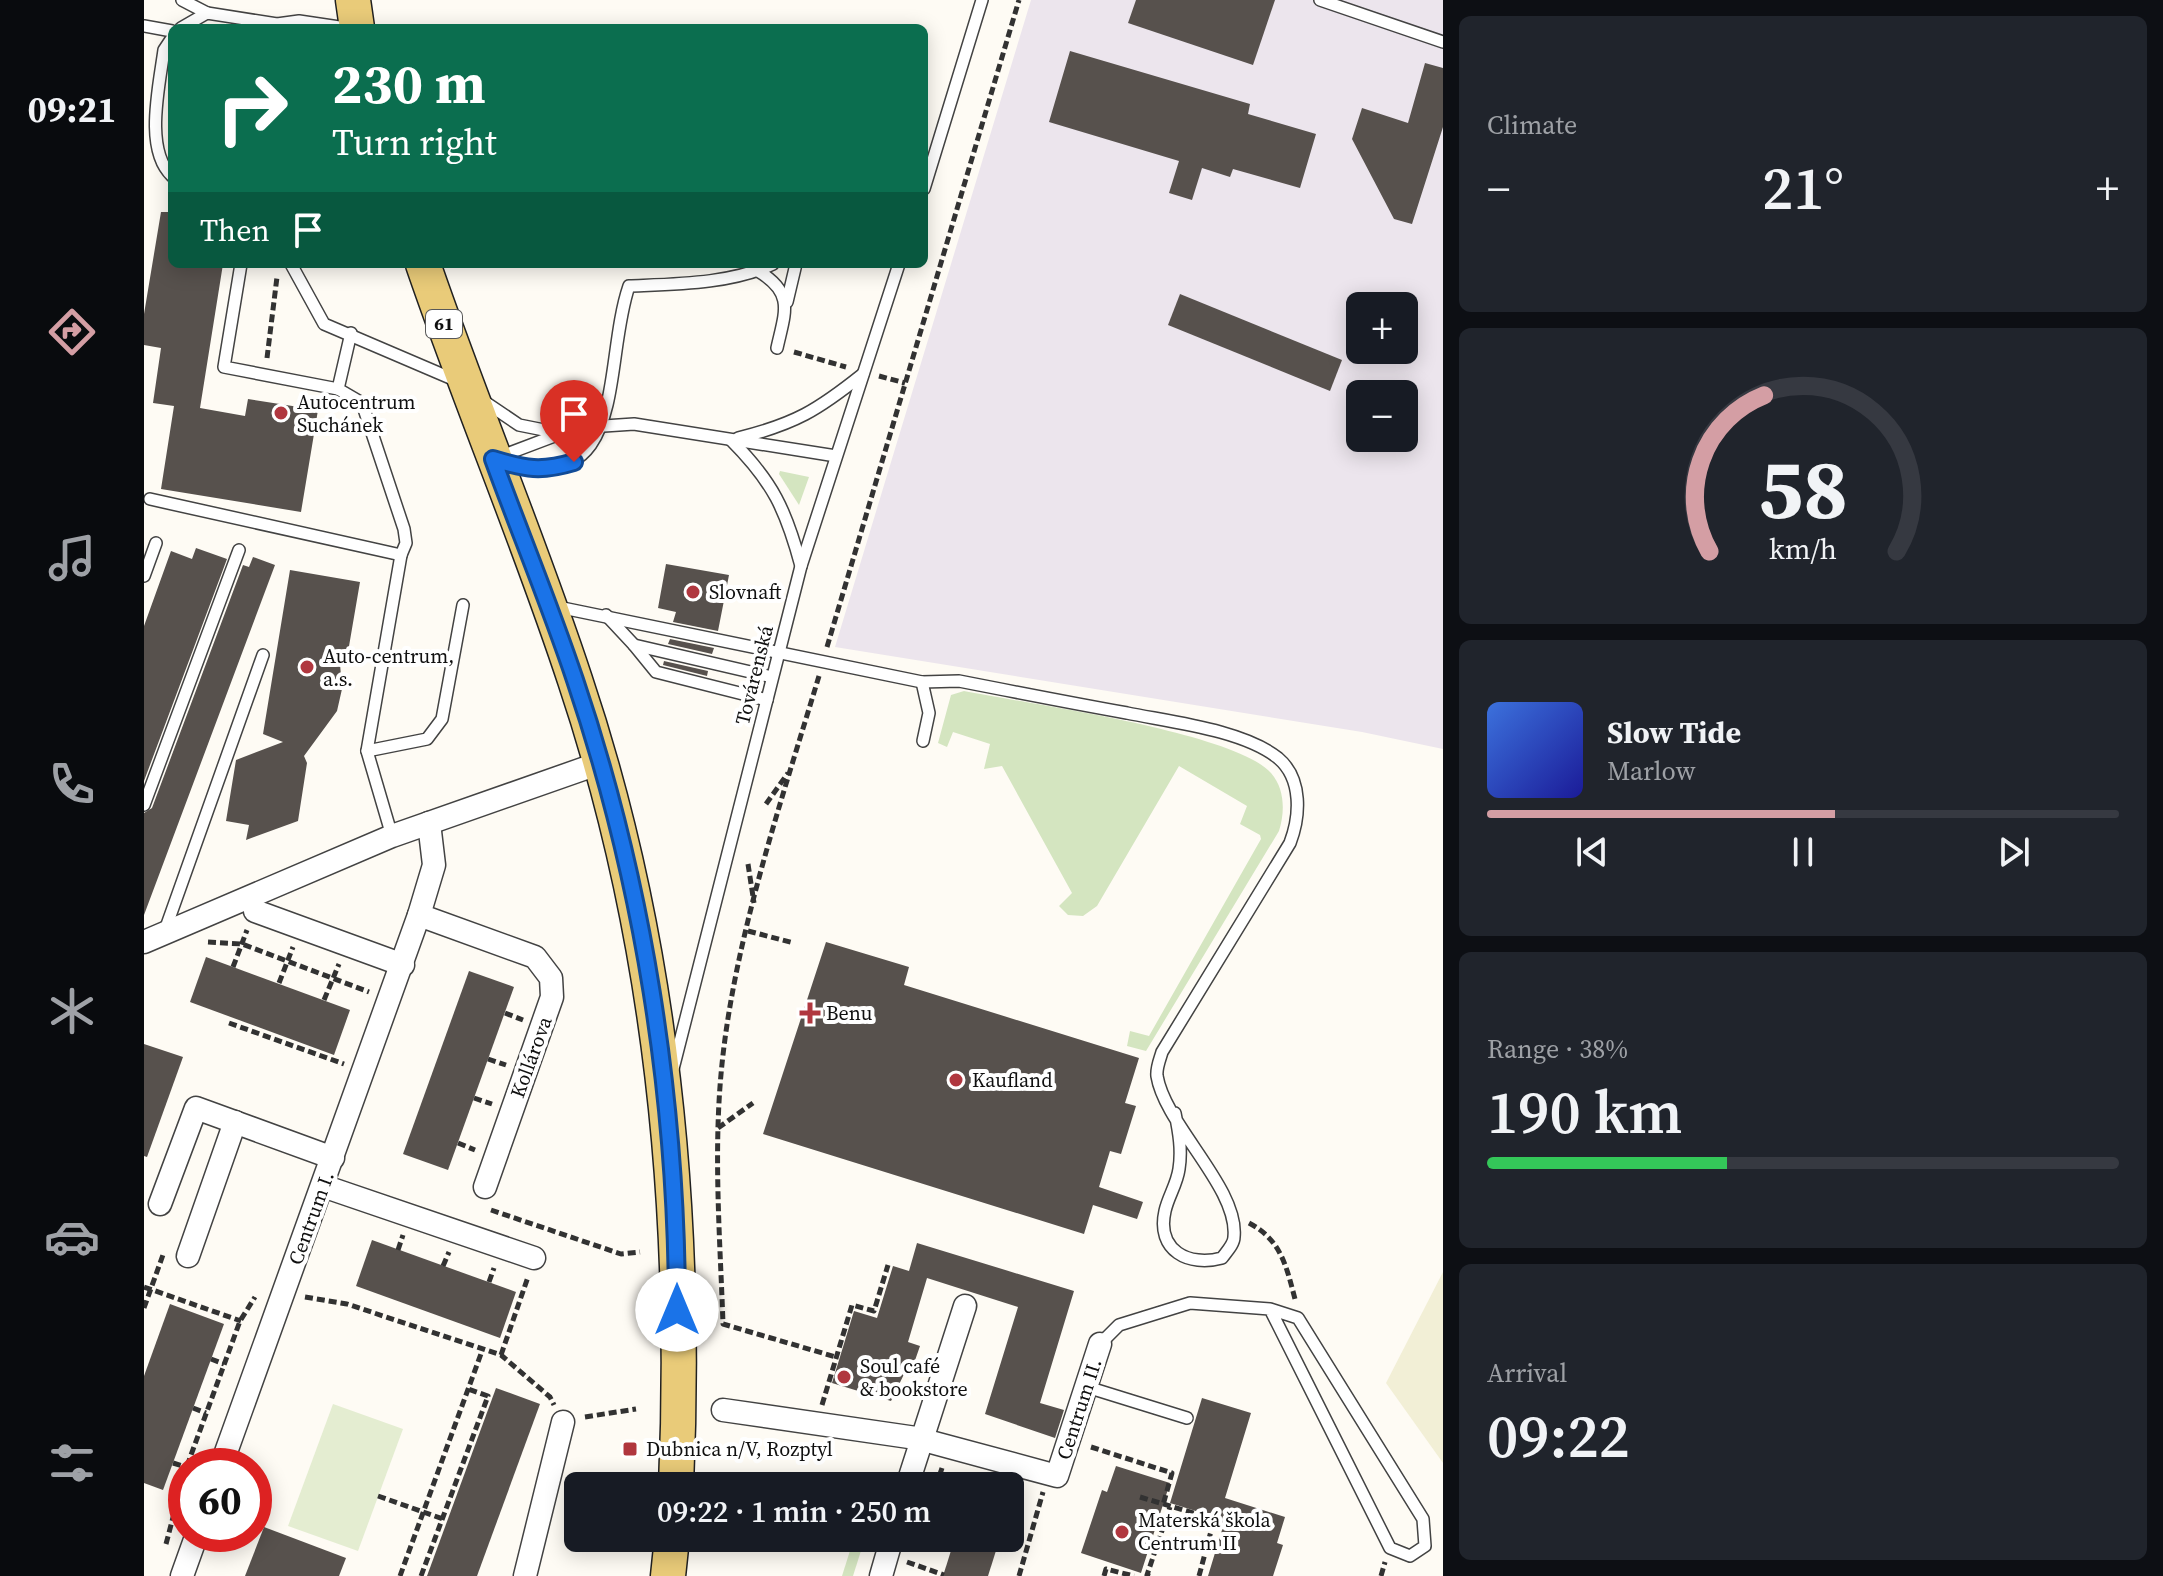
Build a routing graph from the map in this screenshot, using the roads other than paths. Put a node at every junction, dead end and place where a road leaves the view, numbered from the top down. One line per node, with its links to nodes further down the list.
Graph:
1 (182, 0): 5 (lane)
2 (353, 0): 8 (main road)
3 (982, 0): 14 (lane)
4 (1320, 0): 11 (lane)
5 (207, 13): 6 (lane); 7 (lane)
6 (188, 24)
7 (261, 24)
8 (356, 24)
9 (144, 26): 10 (lane)
10 (168, 30)
11 (1443, 42)
12 (168, 44): 13 (lane)
13 (168, 173)
14 (928, 177)
15 (240, 268): 27 (lane)
16 (293, 268): 23 (lane)
17 (424, 268): 26 (main road, 61)
18 (764, 268): 21 (lane)
19 (795, 268): 22 (lane)
20 (898, 268): 25 (lane, Továrenská)
21 (758, 271): 22 (lane); 28 (lane)
22 (785, 309): 24 (lane)
23 (351, 333): 26 (lane); 27 (lane)
24 (777, 348)
25 (863, 373): 30 (lane); 31 (lane, Továrenská)
26 (464, 384): 29 (lane); 32 (main road, 61)
27 (338, 389): 36 (lane)
28 (603, 426): 29 (lane); 30 (lane); 32 (lane)
29 (573, 429): 32 (lane)
30 (731, 439): 31 (lane); 37 (lane)
31 (836, 456): 37 (lane, Továrenská)
32 (493, 459): 40 (main road, 61)
33 (150, 499): 36 (lane)
34 (156, 543): 38 (lane)
35 (239, 550): 51 (lane)
36 (401, 555): 49 (lane)
37 (801, 566): 43 (lane, Továrenská)
38 (144, 576)
39 (463, 605): 49 (lane)
40 (549, 606): 41 (lane); 50 (main road, 61)
41 (606, 615): 42 (lane); 43 (lane)
42 (634, 645): 45 (lane); 47 (lane)
43 (779, 650): 45 (lane, Továrenská); 46 (lane)
44 (263, 655): 56 (lane)
45 (772, 677): 47 (lane, Továrenská)
46 (922, 682): 48 (lane); 59 (lane)
47 (767, 700): 58 (lane, Továrenská)
48 (923, 741)
49 (367, 751): 53 (lane)
50 (600, 763): 52 (street); 58 (main road, 61)
51 (144, 805)
52 (429, 823): 53 (street); 55 (street)
53 (392, 836): 56 (street)
54 (255, 911): 57 (street)
55 (419, 915): 57 (street); 63 (street, Kollárova)
56 (154, 938)
57 (403, 965): 61 (street)
58 (665, 1101): 76 (main road, 61)
59 (1175, 1113): 59 (lane)
60 (235, 1122): 61 (street, Centrum I.); 64 (street, Centrum I.); 65 (street)
61 (333, 1158): 62 (street, Centrum I.)
62 (323, 1186): 66 (street); 75 (street, Centrum I.)
63 (485, 1187)
64 (160, 1204)
65 (188, 1256)
66 (534, 1258)
67 (965, 1306): 74 (street)
68 (1270, 1309): 68 (lane); 69 (lane)
69 (1100, 1344): 70 (street, Centrum II.)
70 (1087, 1387): 72 (lane); 74 (street, Centrum II.)
71 (723, 1410): 74 (street, Centrum II.)
72 (1187, 1418)
73 (563, 1422): 81 (street)
74 (921, 1440): 77 (street)
75 (227, 1448)
76 (676, 1472)
77 (911, 1472)
78 (192, 1552): 80 (street)
79 (671, 1552): 82 (main road)
80 (185, 1575)
81 (525, 1576)
82 (668, 1576)

